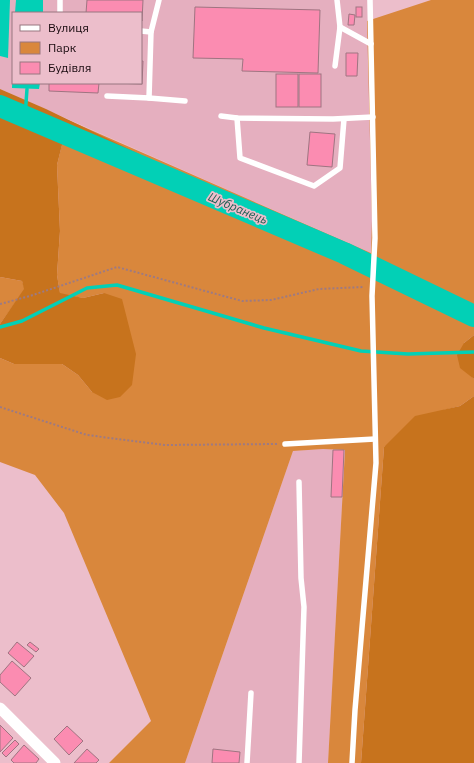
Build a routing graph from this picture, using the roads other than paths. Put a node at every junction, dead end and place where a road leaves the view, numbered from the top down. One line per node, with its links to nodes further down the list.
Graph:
1 (60, 0): 5 (lane)
2 (159, 0): 8 (lane)
3 (337, 0): 6 (lane)
4 (370, 0): 9 (lane)
5 (60, 12)
6 (340, 27): 9 (lane); 10 (lane)
7 (142, 31): 8 (lane)
8 (151, 32): 12 (lane)
9 (371, 44): 15 (lane)
10 (335, 66)
11 (107, 96): 12 (lane)
12 (149, 98): 13 (lane)
13 (185, 101)
14 (221, 116): 16 (lane)
15 (373, 117): 17 (lane); 18 (lane)
16 (237, 118): 17 (lane); 17 (lane)
17 (344, 119)
18 (375, 439): 19 (lane); 26 (lane)
19 (285, 444)
20 (299, 482): 25 (lane)
21 (251, 693): 24 (lane)
22 (0, 708): 23 (street)
23 (55, 763)
24 (247, 763)
25 (299, 763)
26 (352, 763)

